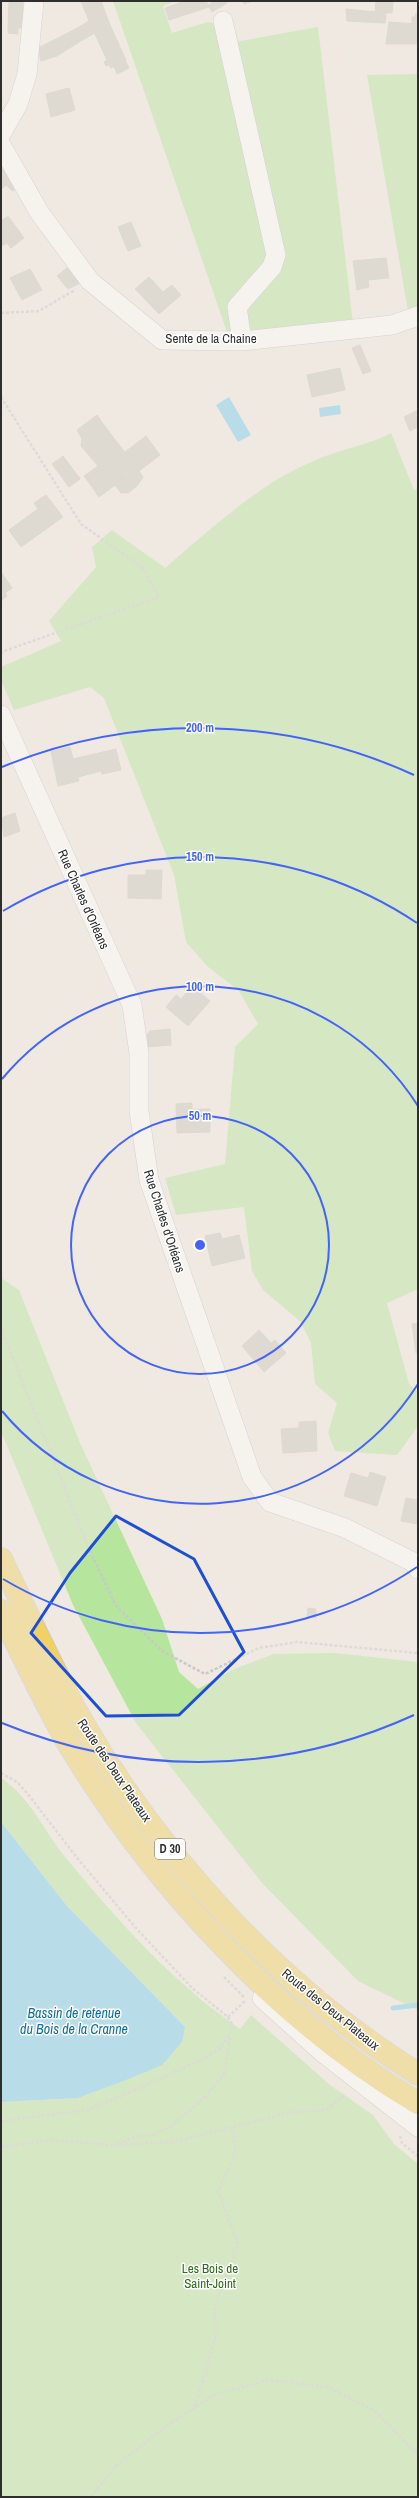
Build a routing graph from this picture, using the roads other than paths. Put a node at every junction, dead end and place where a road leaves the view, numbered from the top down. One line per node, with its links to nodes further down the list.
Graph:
1 (34, 1): 3 (street)
2 (223, 21): 6 (street)
3 (1, 134)
4 (1, 144): 6 (street, Sente de la Chaine)
5 (418, 316): 6 (street, Sente de la Chaine)
6 (242, 341)
7 (1, 716): 9 (street, Rue Charles d'Orléans)
8 (1, 1559): 12 (main road, Route des Deux Plateaux / D 30)
9 (418, 1569)
10 (1, 1611): 11 (main road, Route des Deux Plateaux / D 30)
11 (213, 1934): 13 (main road, Route des Deux Plateaux / D 30); 14 (street)
12 (418, 2074)
13 (418, 2103)
14 (418, 2127)

